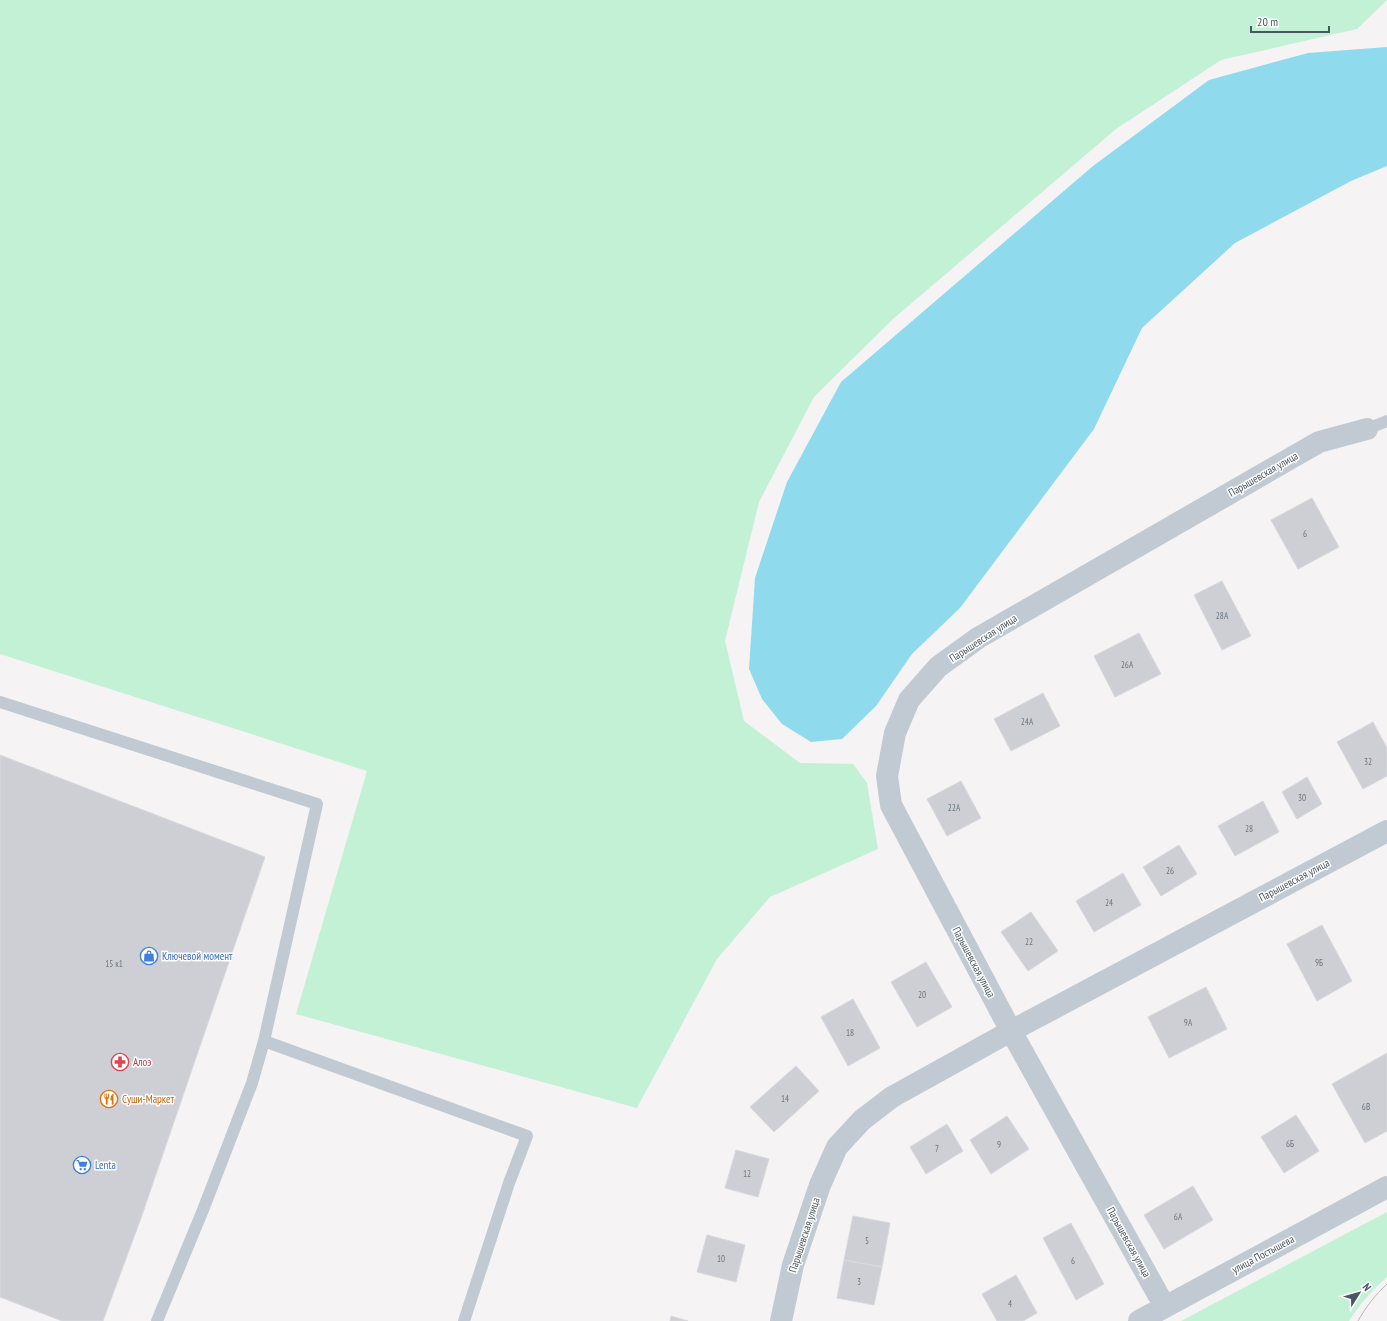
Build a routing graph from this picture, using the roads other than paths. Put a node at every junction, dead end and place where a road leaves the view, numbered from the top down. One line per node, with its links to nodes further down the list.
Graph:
1 (1387, 421): 2 (lane)
2 (1367, 429): 5 (street, Парышевская улица)
3 (0, 702): 6 (lane)
4 (1387, 831): 5 (street, Парышевская улица)
5 (1011, 1031): 8 (street, Парышевская улица); 11 (street, Парышевская улица)
6 (264, 1041): 9 (lane); 10 (lane)
7 (1387, 1187): 8 (street, улица Постышева)
8 (1164, 1307): 12 (street, улица Постышева)
9 (157, 1321)
10 (464, 1321)
11 (781, 1321)
12 (1139, 1321)

